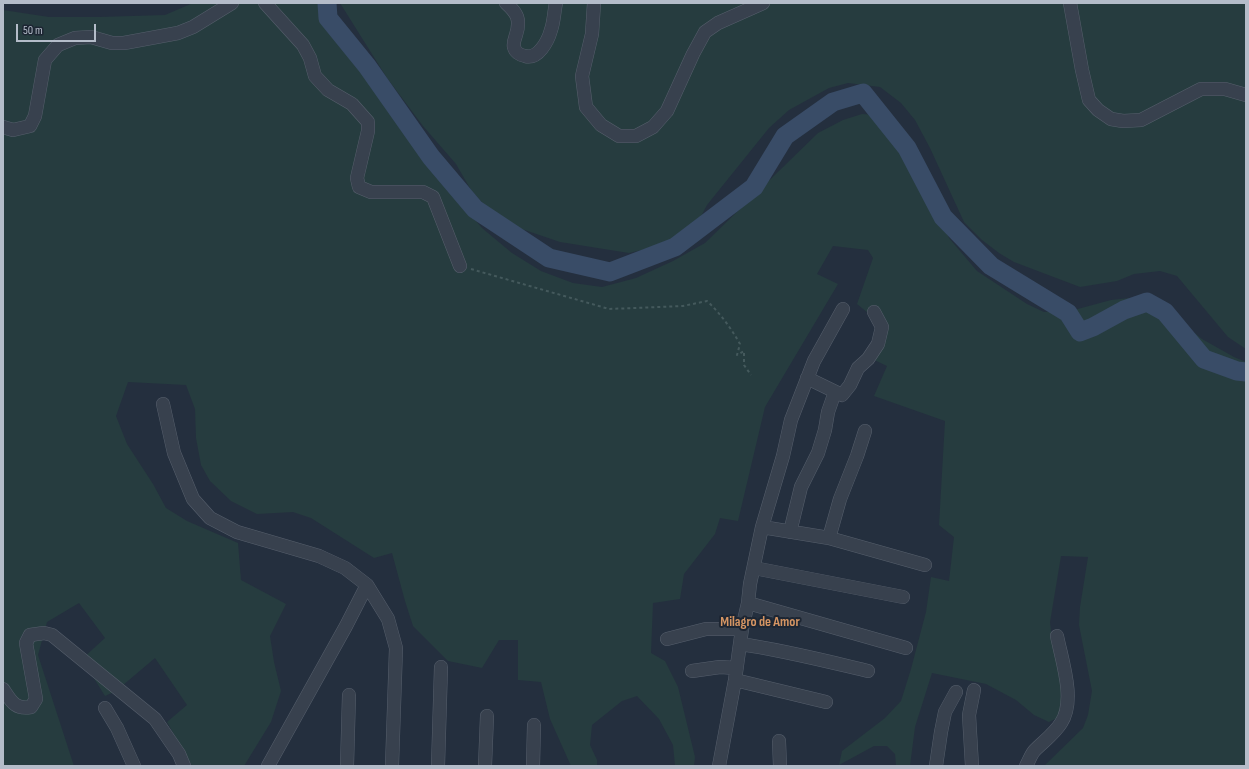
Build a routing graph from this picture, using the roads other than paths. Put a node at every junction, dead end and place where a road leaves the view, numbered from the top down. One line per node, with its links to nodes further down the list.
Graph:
1 (232, 3): 9 (street)
2 (265, 3): 10 (street)
3 (506, 3): 4 (street)
4 (556, 3)
5 (594, 3): 6 (street)
6 (763, 3)
7 (1070, 3): 8 (street)
8 (1246, 95)
9 (3, 127)
10 (460, 266)
11 (844, 309): 13 (street)
12 (874, 312): 14 (street)
13 (807, 378): 14 (street); 17 (street)
14 (835, 392): 18 (street)
15 (163, 404): 22 (street)
16 (865, 431): 19 (street)
17 (762, 527): 18 (street); 21 (street)
18 (790, 532): 19 (street)
19 (829, 538): 20 (street)
20 (925, 565)
21 (754, 568): 23 (street); 24 (street)
22 (367, 585): 45 (street); 47 (street)
23 (903, 597)
24 (748, 603): 25 (street); 29 (street)
25 (742, 629): 27 (street); 28 (street)
26 (1057, 636): 55 (street)
27 (667, 639)
28 (740, 644): 32 (street); 33 (street)
29 (906, 648)
30 (441, 667): 48 (street)
31 (692, 671): 33 (street)
32 (868, 671)
33 (735, 674): 38 (street); 51 (street)
34 (3, 689): 44 (street)
35 (974, 690): 54 (street)
36 (956, 692): 53 (street)
37 (350, 695): 46 (street)
38 (826, 702)
39 (105, 708): 43 (street)
40 (487, 716): 49 (street)
41 (534, 725): 50 (street)
42 (779, 741): 52 (street)
43 (134, 766)
44 (184, 766)
45 (268, 766)
46 (347, 766)
47 (392, 766)
48 (438, 766)
49 (485, 766)
50 (533, 766)
51 (719, 766)
52 (780, 766)
53 (936, 766)
54 (972, 766)
55 (1026, 766)

